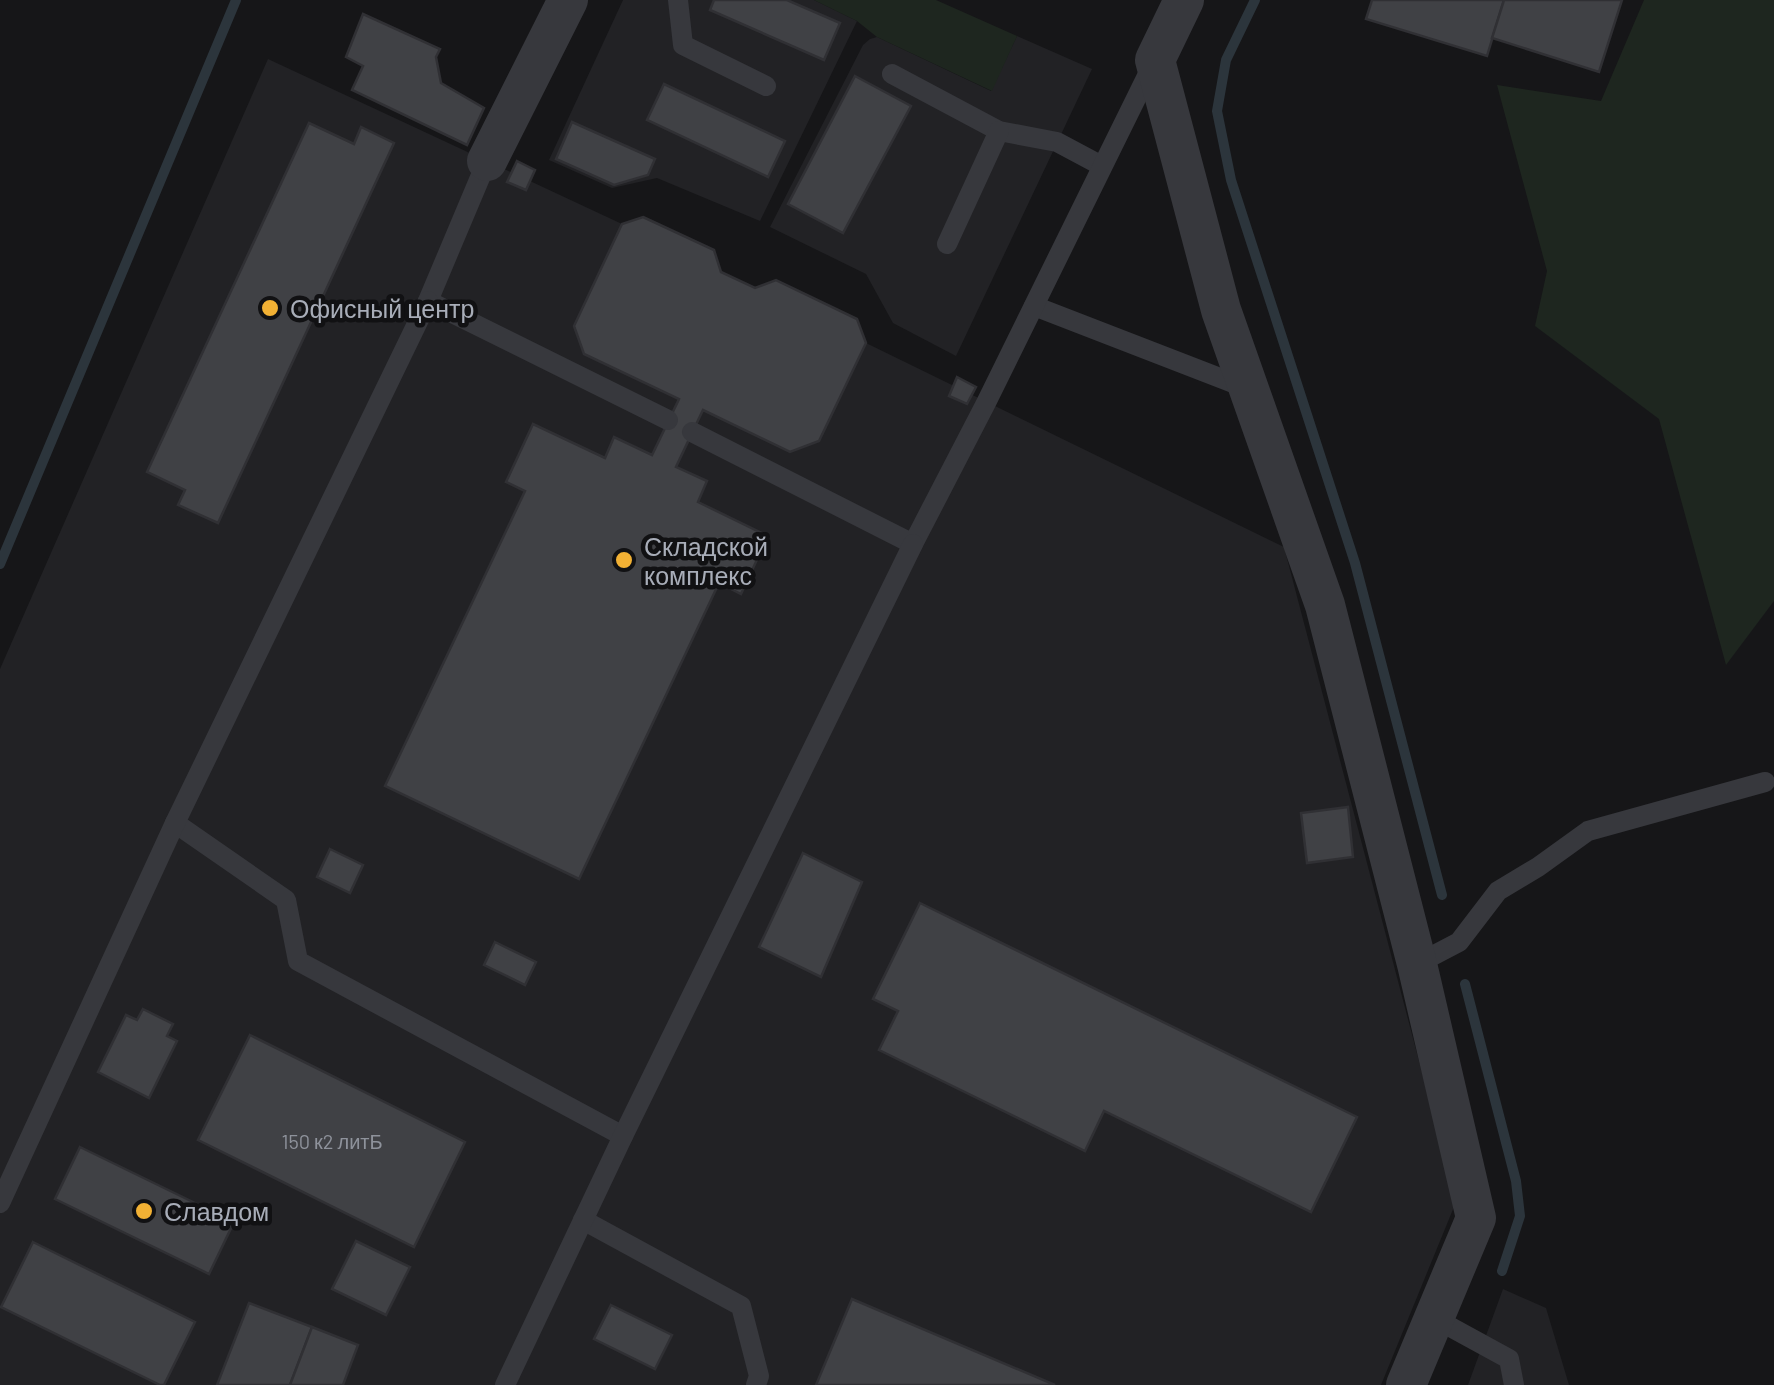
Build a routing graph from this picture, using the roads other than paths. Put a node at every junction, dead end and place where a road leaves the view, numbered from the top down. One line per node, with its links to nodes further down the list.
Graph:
1 (568, 0): 8 (street)
2 (678, 0): 6 (lane)
3 (1184, 0): 4 (street)
4 (1155, 60): 9 (lane); 13 (street)
5 (892, 74): 7 (lane)
6 (766, 86)
7 (999, 130): 9 (lane); 10 (lane)
8 (487, 161): 11 (lane)
9 (1102, 166): 12 (lane)
10 (947, 244)
11 (428, 301): 14 (lane); 18 (lane)
12 (1034, 306): 13 (lane); 16 (lane)
13 (1250, 390): 19 (street)
14 (668, 420)
15 (692, 432): 16 (lane)
16 (913, 544): 20 (lane)
17 (1765, 782): 19 (lane)
18 (175, 823): 20 (lane); 21 (lane)
19 (1417, 964): 23 (street)
20 (623, 1136): 22 (lane)
21 (0, 1204)
22 (583, 1220): 24 (lane); 25 (lane)
23 (1434, 1318): 26 (street); 27 (lane)
24 (506, 1385)
25 (756, 1385)
26 (1406, 1385)
27 (1514, 1385)

